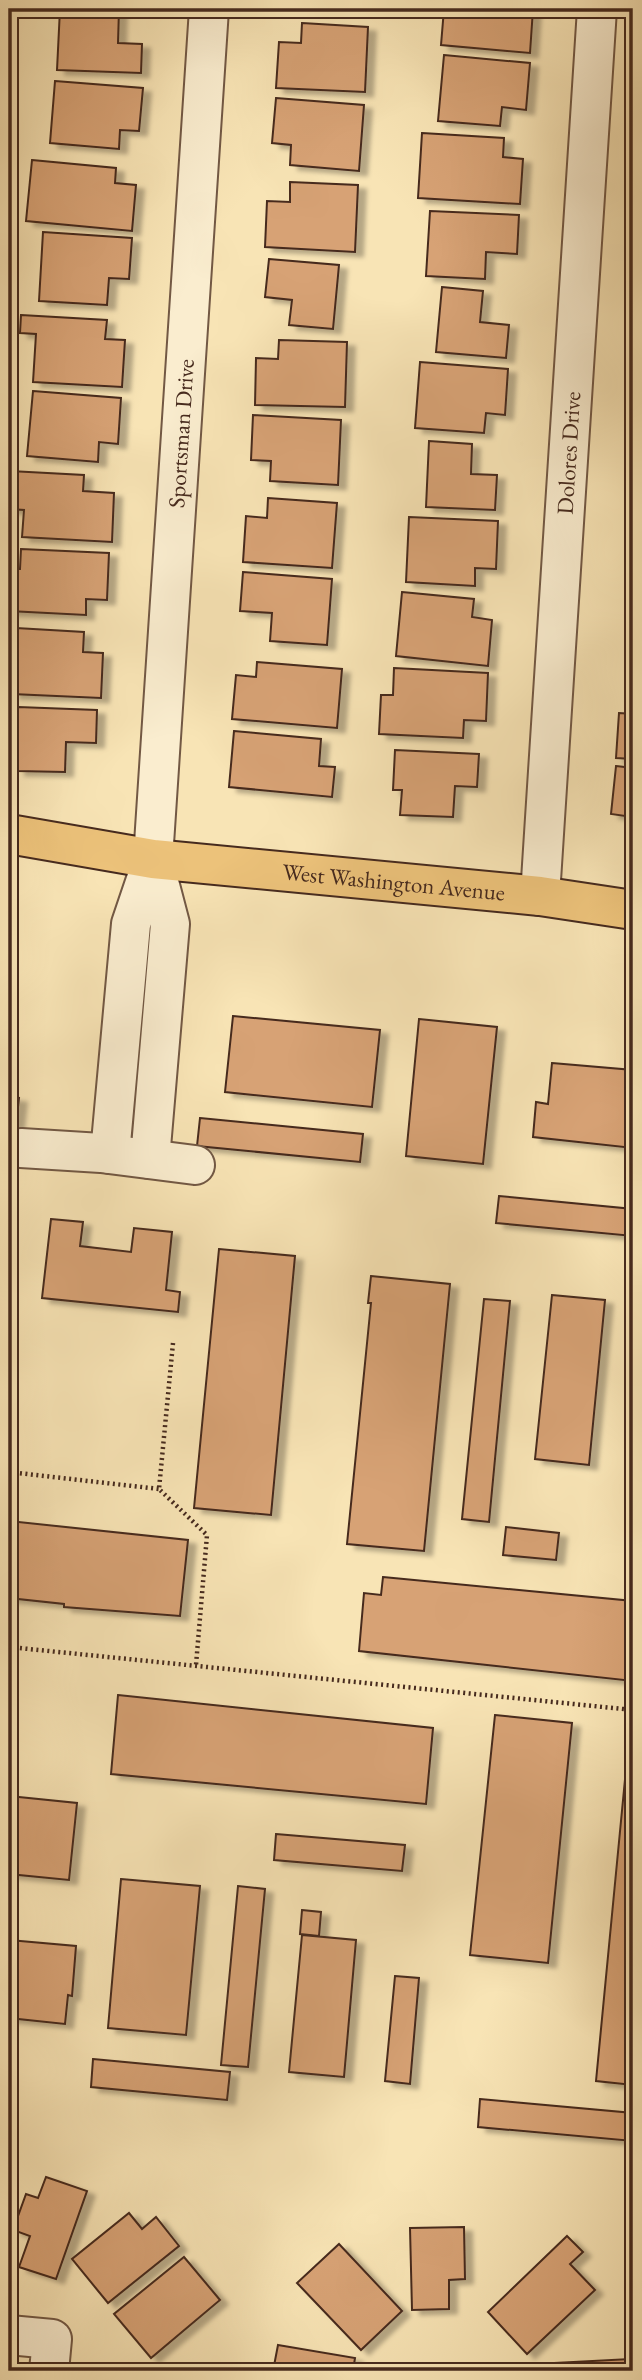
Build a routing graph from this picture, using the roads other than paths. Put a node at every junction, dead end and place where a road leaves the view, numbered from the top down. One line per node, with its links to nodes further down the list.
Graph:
1 (209, 9): 5 (street, Sportsman Drive)
2 (597, 9): 6 (street, Dolores Drive)
3 (9, 834): 5 (main road, West Washington Avenue)
4 (9, 857): 5 (main road, West Washington Avenue)
5 (153, 859): 6 (main road, West Washington Avenue); 9 (street); 10 (street)
6 (540, 896): 7 (main road, West Washington Avenue)
7 (633, 910)
8 (21, 1148): 9 (street)
9 (110, 1154): 10 (street)
10 (150, 1159): 11 (street)
11 (195, 1165)
12 (9, 2335): 13 (street)
13 (51, 2355)

